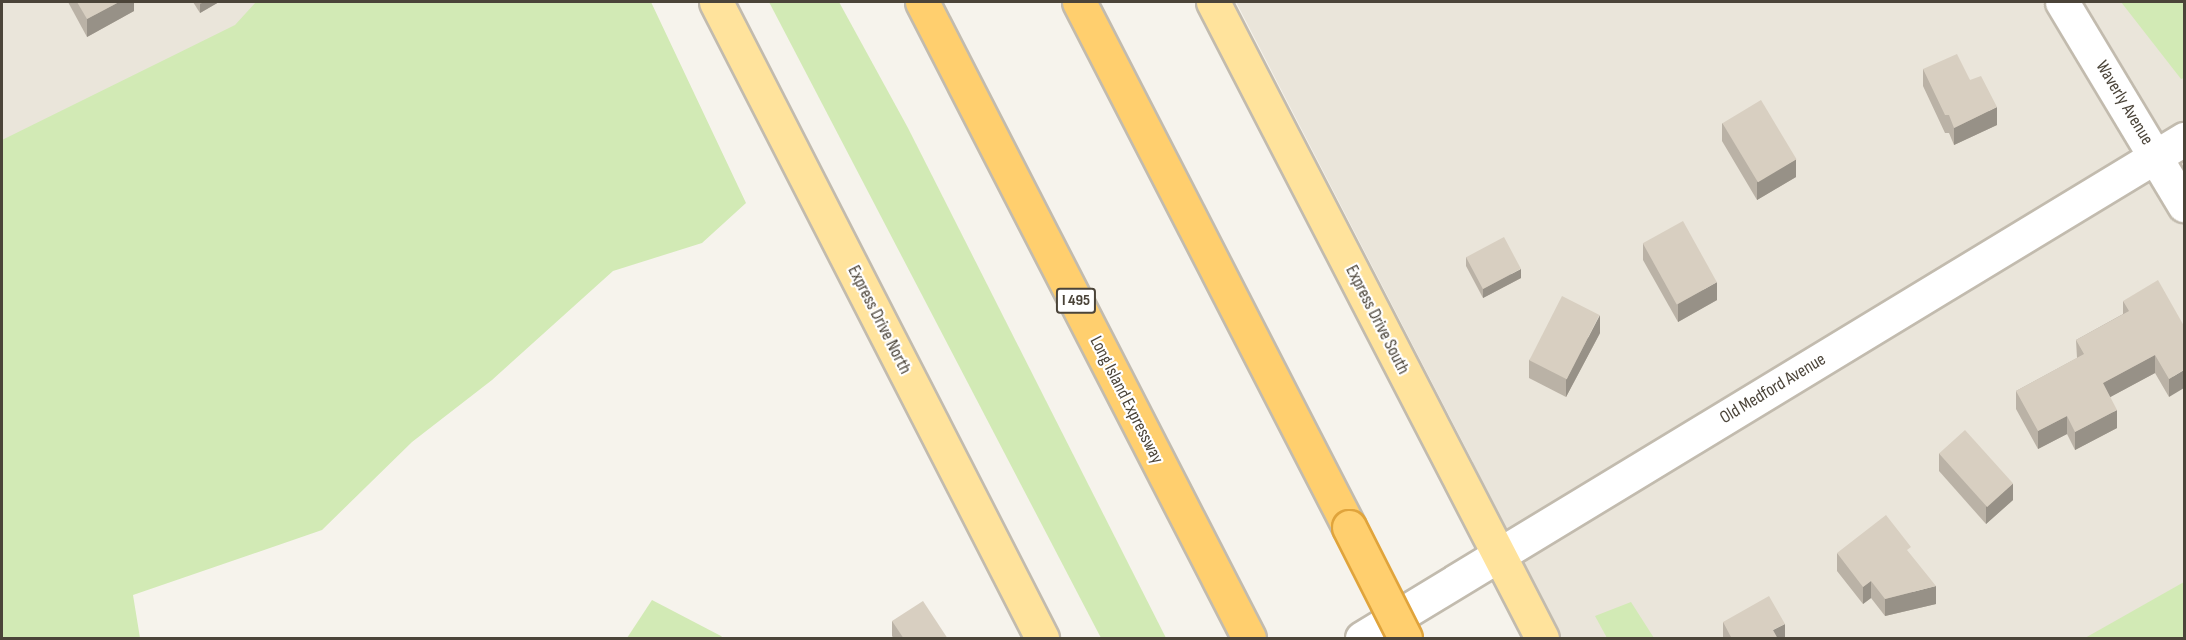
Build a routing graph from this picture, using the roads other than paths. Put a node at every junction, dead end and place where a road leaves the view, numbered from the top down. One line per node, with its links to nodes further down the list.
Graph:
1 (716, 2): 10 (main road, Express Drive North)
2 (922, 2): 11 (highway, Long Island Expressway / I 495)
3 (1079, 2): 13 (highway, bridge)
4 (1213, 2): 9 (main road, Express Drive South)
5 (2062, 2): 7 (street, Waverly Avenue)
6 (2184, 139): 7 (street, Old Medford Avenue)
7 (2156, 156): 8 (street, Waverly Avenue); 9 (street, Old Medford Avenue)
8 (2184, 205)
9 (1499, 556): 12 (street, Old Medford Avenue); 14 (main road, Express Drive South)
10 (1042, 639)
11 (1248, 639)
12 (1362, 639)
13 (1405, 639)
14 (1542, 639)

